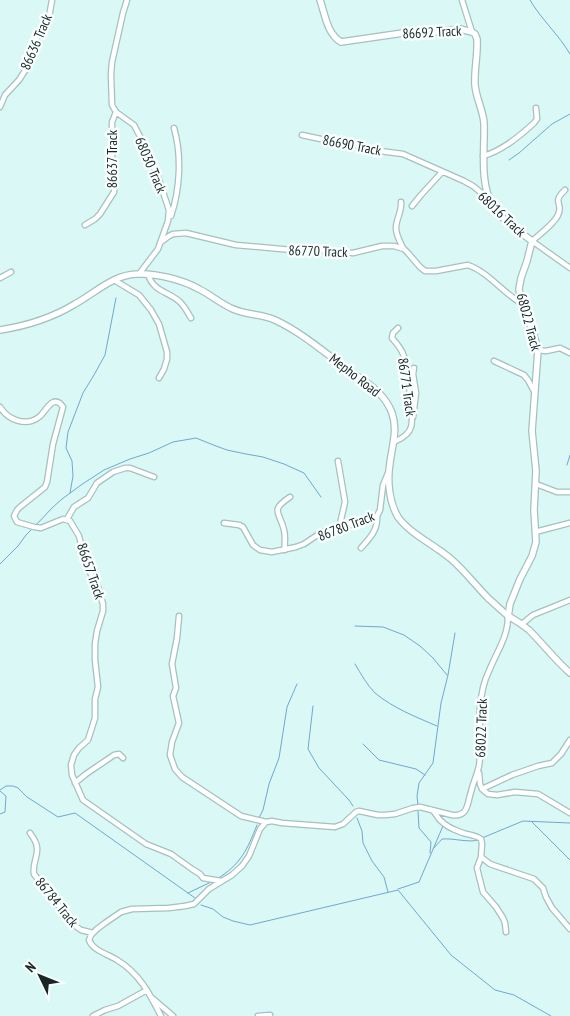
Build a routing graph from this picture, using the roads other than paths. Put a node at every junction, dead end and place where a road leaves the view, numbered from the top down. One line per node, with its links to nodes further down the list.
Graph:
1 (52, 0): 6 (street, 86636 Track)
2 (127, 0): 8 (street)
3 (320, 0): 5 (street, 86692 Track)
4 (462, 0): 5 (street)
5 (472, 32): 12 (street, 86692 Track)
6 (0, 107)
7 (536, 108): 12 (street)
8 (116, 112): 18 (street, 68030 Track); 19 (street, 86637 Track)
9 (174, 128): 18 (street)
10 (302, 135): 11 (street, 86690 Track)
11 (403, 154): 13 (street, 68016 Track)
12 (483, 156): 15 (street, 86692 Track)
13 (442, 172): 15 (street, 68016 Track); 17 (street)
14 (565, 190): 20 (street)
15 (490, 200): 20 (street, 68016 Track)
16 (401, 202): 22 (street)
17 (412, 206)
18 (168, 221): 21 (street, 68030 Track)
19 (85, 225)
20 (532, 241): 23 (street, 68016 Track); 29 (street, 68022 Track)
21 (161, 242): 22 (street, 86770 Track); 25 (street, 68030 Track)
22 (404, 249): 29 (street)
23 (570, 268)
24 (10, 272): 27 (street)
25 (139, 274): 26 (street, Mepho Road); 28 (street, Mepho Road)
26 (148, 274): 30 (street); 41 (street, Mepho Road)
27 (0, 278)
28 (114, 280): 32 (street, Mepho Road); 37 (street)
29 (521, 304): 33 (street, 68022 Track)
30 (191, 318)
31 (398, 328): 40 (street, 86771 Track)
32 (0, 330)
33 (538, 350): 34 (street); 38 (street, 68022 Track)
34 (570, 353)
35 (494, 361): 38 (street)
36 (414, 368): 40 (street)
37 (159, 378)
38 (534, 393): 45 (street, 68022 Track)
39 (0, 407): 49 (street)
40 (412, 424): 41 (street, 86771 Track)
41 (394, 442): 43 (street, Mepho Road)
42 (338, 461): 52 (street)
43 (389, 470): 48 (street, 86780 Track); 58 (street, Mepho Road)
44 (154, 477): 49 (street)
45 (536, 484): 46 (street); 53 (street, 68022 Track)
46 (570, 492)
47 (290, 497): 55 (street)
48 (377, 516): 52 (street, 86780 Track); 54 (street)
49 (67, 519): 64 (street, 86657 Track)
50 (224, 523): 55 (street, 86780 Track)
51 (570, 523): 53 (street)
52 (339, 528): 55 (street, 86780 Track)
53 (535, 532): 58 (street, 68022 Track)
54 (362, 548)
55 (285, 550)
56 (570, 600): 59 (street)
57 (179, 616): 68 (street, 68022 Track)
58 (508, 617): 59 (street, Mepho Road); 63 (street, 68022 Track)
59 (522, 624): 60 (street, Mepho Road)
60 (570, 674)
61 (570, 740): 65 (street)
62 (123, 758): 64 (street)
63 (478, 769): 65 (street); 66 (street, 68022 Track)
64 (75, 783): 71 (street)
65 (482, 789): 67 (street)
66 (432, 810): 68 (street, 68022 Track); 70 (street)
67 (570, 814)
68 (266, 822): 71 (street)
69 (30, 833): 74 (street, 86784 Track)
70 (480, 857): 72 (street); 73 (street)
71 (222, 881): 74 (street)
72 (570, 929)
73 (506, 932)
74 (93, 933): 75 (street)
75 (147, 990): 76 (street); 78 (street)
76 (151, 997): 79 (street); 80 (street)
77 (270, 1015): 81 (street)
78 (93, 1016)
79 (161, 1016)
80 (173, 1016)
81 (258, 1016)

